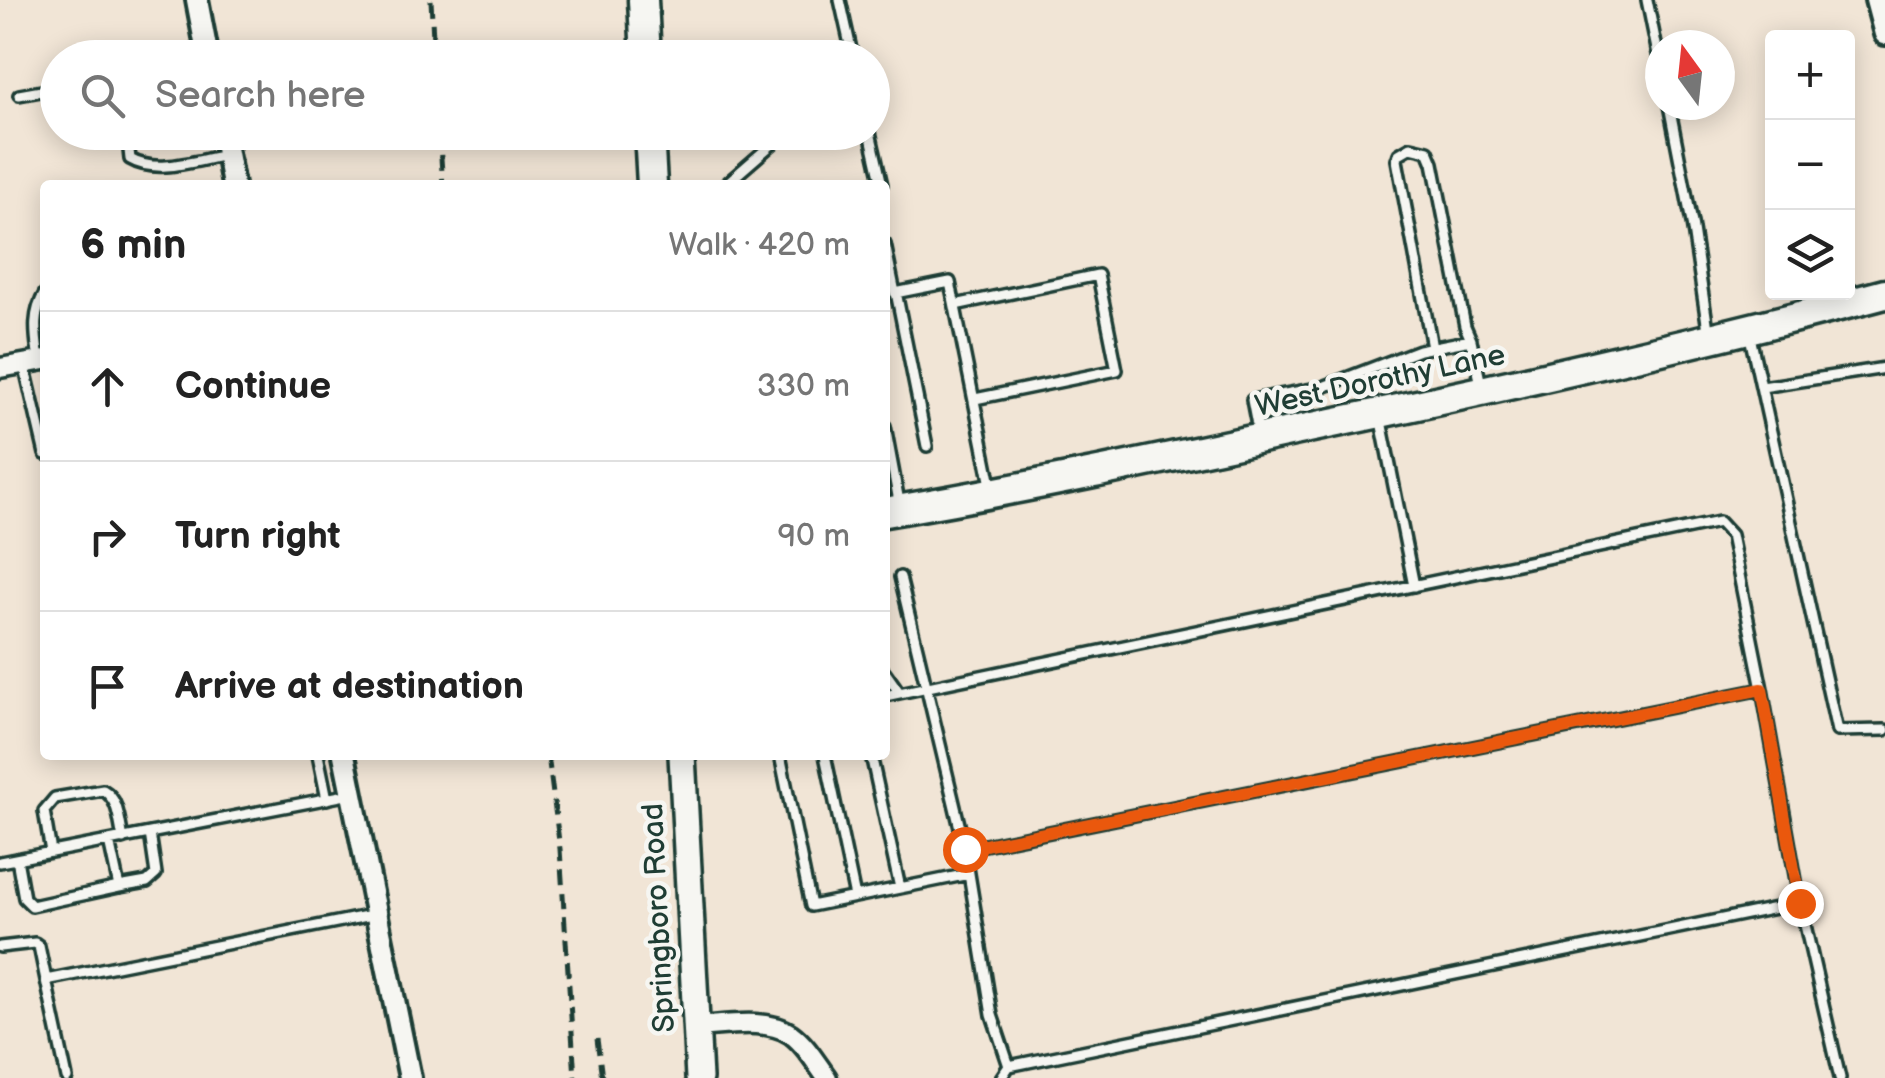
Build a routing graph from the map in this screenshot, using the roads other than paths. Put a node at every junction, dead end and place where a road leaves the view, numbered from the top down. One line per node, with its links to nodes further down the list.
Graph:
1 (196, 0): 8 (street)
2 (643, 0): 9 (main road)
3 (840, 0): 10 (lane)
4 (1647, 0): 6 (lane)
5 (1876, 0): 7 (street)
6 (1653, 30)
7 (1885, 34)
8 (204, 40)
9 (645, 40)
10 (849, 40)
11 (40, 91): 12 (lane)
12 (19, 95)
13 (1672, 120): 30 (lane)
14 (129, 150): 19 (lane)
15 (226, 150): 19 (street)
16 (651, 150): 21 (main road)
17 (765, 150): 22 (lane)
18 (874, 150): 23 (lane)
19 (227, 155): 20 (street)
20 (232, 180)
21 (652, 180)
22 (731, 180)
23 (881, 180)
24 (890, 266): 25 (lane)
25 (896, 292): 28 (lane); 42 (lane)
26 (1885, 294): 29 (main road, West Dorothy Lane)
27 (40, 300): 33 (lane)
28 (955, 305): 38 (lane); 38 (lane)
29 (1748, 329): 30 (main road, West Dorothy Lane); 36 (lane)
30 (1709, 339): 37 (main road, West Dorothy Lane)
31 (1471, 340): 32 (lane); 32 (lane); 37 (lane)
32 (1432, 347): 40 (lane)
33 (36, 362): 34 (street); 41 (lane)
34 (0, 368)
35 (1885, 368): 36 (lane)
36 (1762, 387): 53 (lane)
37 (1483, 392): 39 (main road, West Dorothy Lane)
38 (975, 399): 44 (lane)
39 (1380, 413): 40 (main road, West Dorothy Lane); 47 (lane)
40 (1260, 438): 44 (main road, West Dorothy Lane)
41 (40, 444)
42 (926, 446)
43 (890, 480): 45 (lane)
44 (992, 493): 45 (main road, West Dorothy Lane)
45 (893, 511)
46 (900, 576): 49 (lane)
47 (1414, 586): 49 (lane); 50 (lane)
48 (890, 679): 51 (lane)
49 (926, 686): 51 (lane); 65 (lane)
50 (1762, 689): 65 (lane); 73 (lane)
51 (899, 692): 52 (lane)
52 (890, 695)
53 (1885, 730)
54 (319, 760): 61 (lane)
55 (345, 760): 60 (street)
56 (682, 760): 77 (main road, Springboro Road)
57 (781, 760): 72 (lane)
58 (827, 760): 72 (lane)
59 (872, 760): 71 (lane)
60 (352, 794): 61 (lane); 74 (street)
61 (327, 799): 62 (lane)
62 (150, 833): 63 (lane); 70 (lane)
63 (122, 838): 64 (lane); 66 (lane)
64 (109, 841): 66 (lane); 70 (lane)
65 (965, 849): 69 (lane)
66 (51, 852): 67 (lane)
67 (17, 859): 68 (lane); 70 (lane)
68 (0, 862)
69 (968, 874): 71 (lane); 78 (lane)
70 (119, 887)
71 (900, 888): 72 (lane)
72 (854, 897)
73 (1800, 903): 78 (lane); 84 (lane)
74 (376, 914): 76 (lane); 80 (street)
75 (0, 948): 76 (lane)
76 (46, 980): 79 (lane)
77 (695, 1027): 81 (main road, Springboro Road); 82 (street)
78 (1008, 1066): 83 (lane)
79 (67, 1078)
80 (410, 1078)
81 (699, 1078)
82 (828, 1078)
83 (1001, 1078)
84 (1840, 1078)

